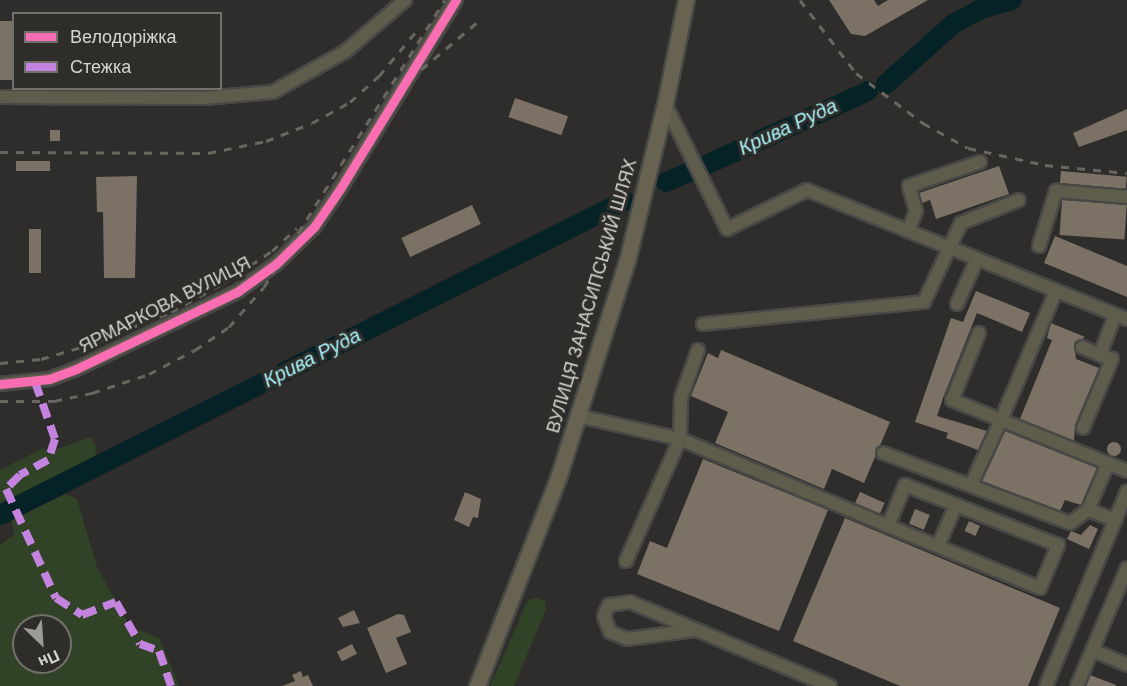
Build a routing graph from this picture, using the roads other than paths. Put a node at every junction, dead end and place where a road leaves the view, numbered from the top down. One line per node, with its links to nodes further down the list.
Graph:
1 (405, 0): 4 (street)
2 (456, 0): 21 (street, ЯРМАРКОВА ВУЛИЦЯ)
3 (686, 0): 5 (main road, ВУЛИЦЯ ЗАНАСИПСЬКИЙ ШЛЯХ)
4 (0, 97)
5 (666, 104): 9 (street); 22 (main road, ВУЛИЦЯ ЗАНАСИПСЬКИЙ ШЛЯХ)
6 (980, 162): 9 (street)
7 (1127, 197): 10 (street)
8 (1019, 200): 11 (street)
9 (908, 231): 11 (street)
10 (1039, 246)
11 (950, 247): 12 (street); 16 (street)
12 (977, 259): 13 (street); 14 (street)
13 (1056, 291): 15 (street); 23 (street)
14 (957, 304)
15 (1121, 317): 20 (street)
16 (703, 324)
17 (979, 333): 23 (street)
18 (1082, 347): 20 (street)
19 (698, 350): 25 (street)
20 (1100, 355): 24 (street)
21 (0, 384)
22 (578, 416): 25 (street); 41 (main road, ВУЛИЦЯ ЗАНАСИПСЬКИЙ ШЛЯХ)
23 (1001, 420): 27 (street); 29 (street)
24 (1083, 428)
25 (680, 439): 34 (street); 36 (street)
26 (883, 453): 29 (street)
27 (1108, 463): 28 (street); 32 (street)
28 (1127, 471)
29 (971, 485): 32 (street)
30 (1127, 491): 33 (street)
31 (956, 505): 34 (street); 35 (street); 35 (street)
32 (1088, 510): 33 (street)
33 (1115, 520): 43 (street)
34 (888, 526): 35 (street)
35 (938, 546)
36 (626, 561)
37 (1127, 568): 39 (street)
38 (696, 630): 38 (street); 42 (street)
39 (1092, 650): 40 (street); 44 (street)
40 (1127, 665)
41 (477, 686)
42 (830, 686)
43 (1046, 686)
44 (1077, 686)

